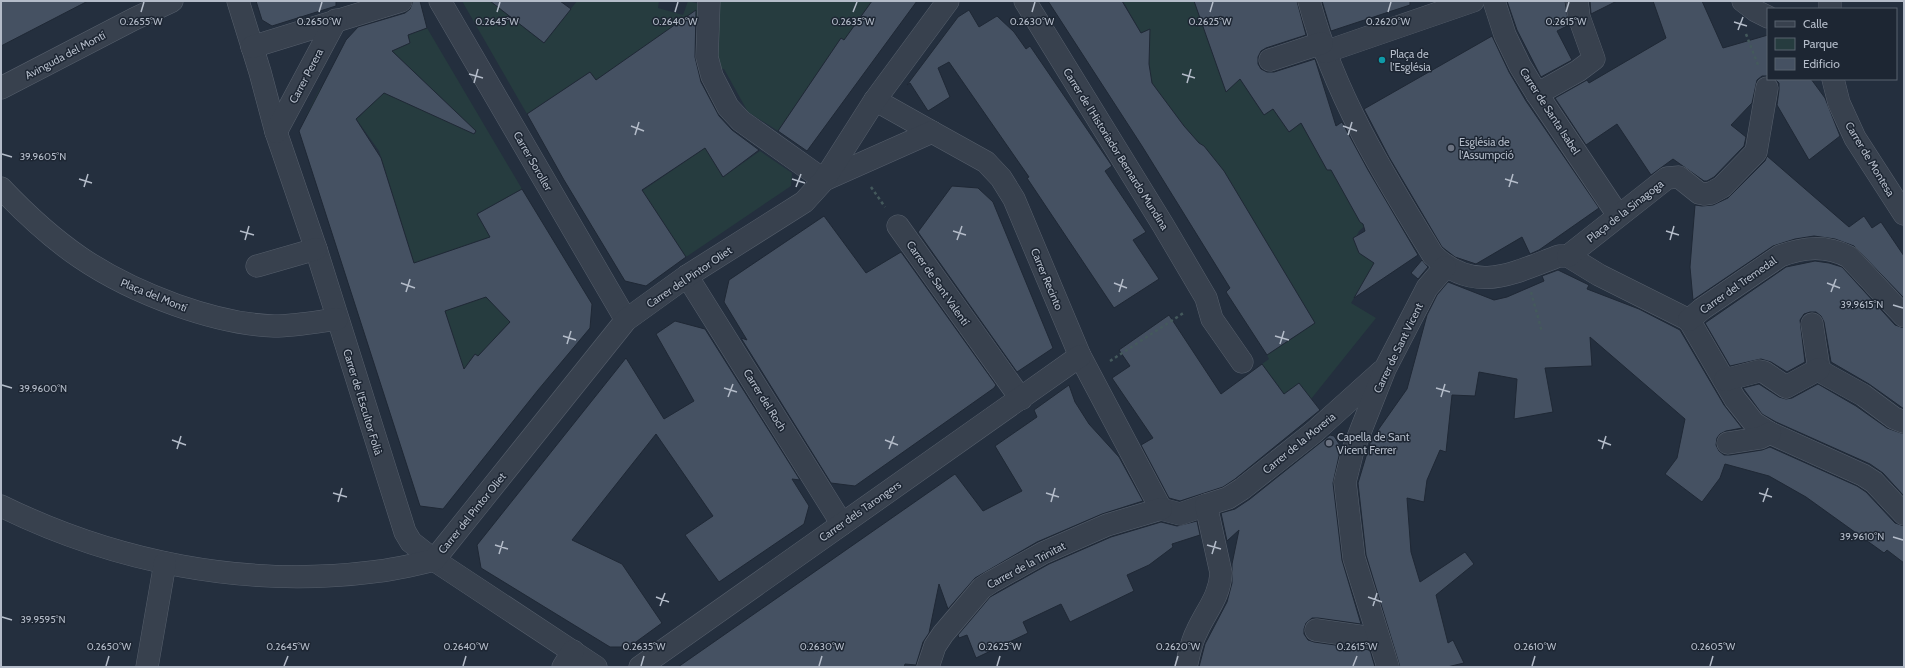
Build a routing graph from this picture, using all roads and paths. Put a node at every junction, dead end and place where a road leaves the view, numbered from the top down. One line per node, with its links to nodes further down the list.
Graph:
1 (172, 1): 20 (street, Avinguda del Montí)
2 (238, 1): 16 (street, Carrer de l'Escultor Folià)
3 (401, 1): 14 (street)
4 (440, 1): 41 (street, Carrer Soroller)
5 (709, 1): 27 (street)
6 (948, 1): 23 (street, Carrer del Pintor Oliet)
7 (1025, 1): 38 (street, Carrer de l'Historiador Bernardo Mundina)
8 (1309, 1): 17 (street)
9 (1473, 1): 17 (street)
10 (1494, 1): 22 (street, Carrer de Santa Isabel)
11 (1743, 1): 13 (street)
12 (1578, 9): 22 (street)
13 (1767, 16)
14 (336, 20): 16 (street); 24 (street, Carrer Perera)
15 (1745, 29): 21 (path)
16 (252, 47): 24 (street, Carrer de l'Escultor Folià)
17 (1323, 47): 18 (street); 35 (street)
18 (1270, 60)
19 (1833, 80): 29 (street, Carrer de Montesa)
20 (1, 88)
21 (1767, 88): 30 (street, Plaça de la Sinagoga)
22 (1537, 94): 30 (street, Carrer de Santa Isabel)
23 (875, 100): 25 (street, Carrer Recinto); 27 (street, Carrer del Pintor Oliet)
24 (276, 132): 32 (street, Carrer de l'Escultor Folià)
25 (932, 132): 26 (street); 46 (street, Carrer Recinto)
26 (856, 166): 27 (street); 31 (path)
27 (824, 180): 37 (street, Carrer del Pintor Oliet)
28 (1, 188): 40 (street, Plaça del Montí)
29 (1904, 214)
30 (1618, 215): 33 (street, Plaça de la Sinagoga)
31 (898, 226): 50 (street, Carrer de Sant Valentí)
32 (316, 249): 34 (street); 40 (street, Carrer de l'Escultor Folià)
33 (1563, 256): 36 (street, Plaça de la Sinagoga); 42 (street)
34 (257, 266)
35 (1445, 267): 36 (street, Plaça de la Sinagoga); 47 (street, Carrer de Sant Vicent)
36 (1523, 269): 44 (path)
37 (687, 276): 41 (street, Carrer del Pintor Oliet); 58 (street, Carrer del Roch)
38 (1206, 298): 45 (street, Carrer de l'Historiador Bernardo Mundina); 46 (path)
39 (1904, 316): 42 (street, Carrer del Tremedal)
40 (337, 319): 59 (street, Carrer de l'Escultor Folià)
41 (626, 320): 59 (street, Carrer del Pintor Oliet)
42 (1689, 320): 49 (street)
43 (1812, 324): 48 (street)
44 (1542, 332)
45 (1242, 362)
46 (1085, 365): 50 (street, Carrer dels Tarongers); 56 (street, Carrer Recinto)
47 (1385, 369): 54 (street, Carrer de la Moreria); 62 (street, Carrer de Sant Vicent)
48 (1819, 369): 49 (street); 51 (street)
49 (1725, 380): 52 (street)
50 (1020, 399): 58 (street, Carrer dels Tarongers)
51 (1904, 422)
52 (1770, 433): 53 (street); 57 (street)
53 (1728, 443)
54 (1206, 505): 56 (street, Carrer de la Moreria); 68 (street)
55 (1, 506): 60 (street)
56 (1162, 509): 67 (street, Carrer de la Trinitat)
57 (1904, 514)
58 (842, 524): 66 (street, Carrer dels Tarongers)
59 (434, 560): 60 (street); 63 (street, Carrer de l'Escultor Folià)
60 (164, 563): 64 (street)
61 (1316, 630): 62 (street)
62 (1379, 639): 69 (street, Carrer de Sant Vicent)
63 (568, 659): 65 (street, Carrer de l'Escultor Folià)
64 (147, 667)
65 (596, 667)
66 (640, 667)
67 (928, 667)
68 (1186, 667)
69 (1388, 667)

